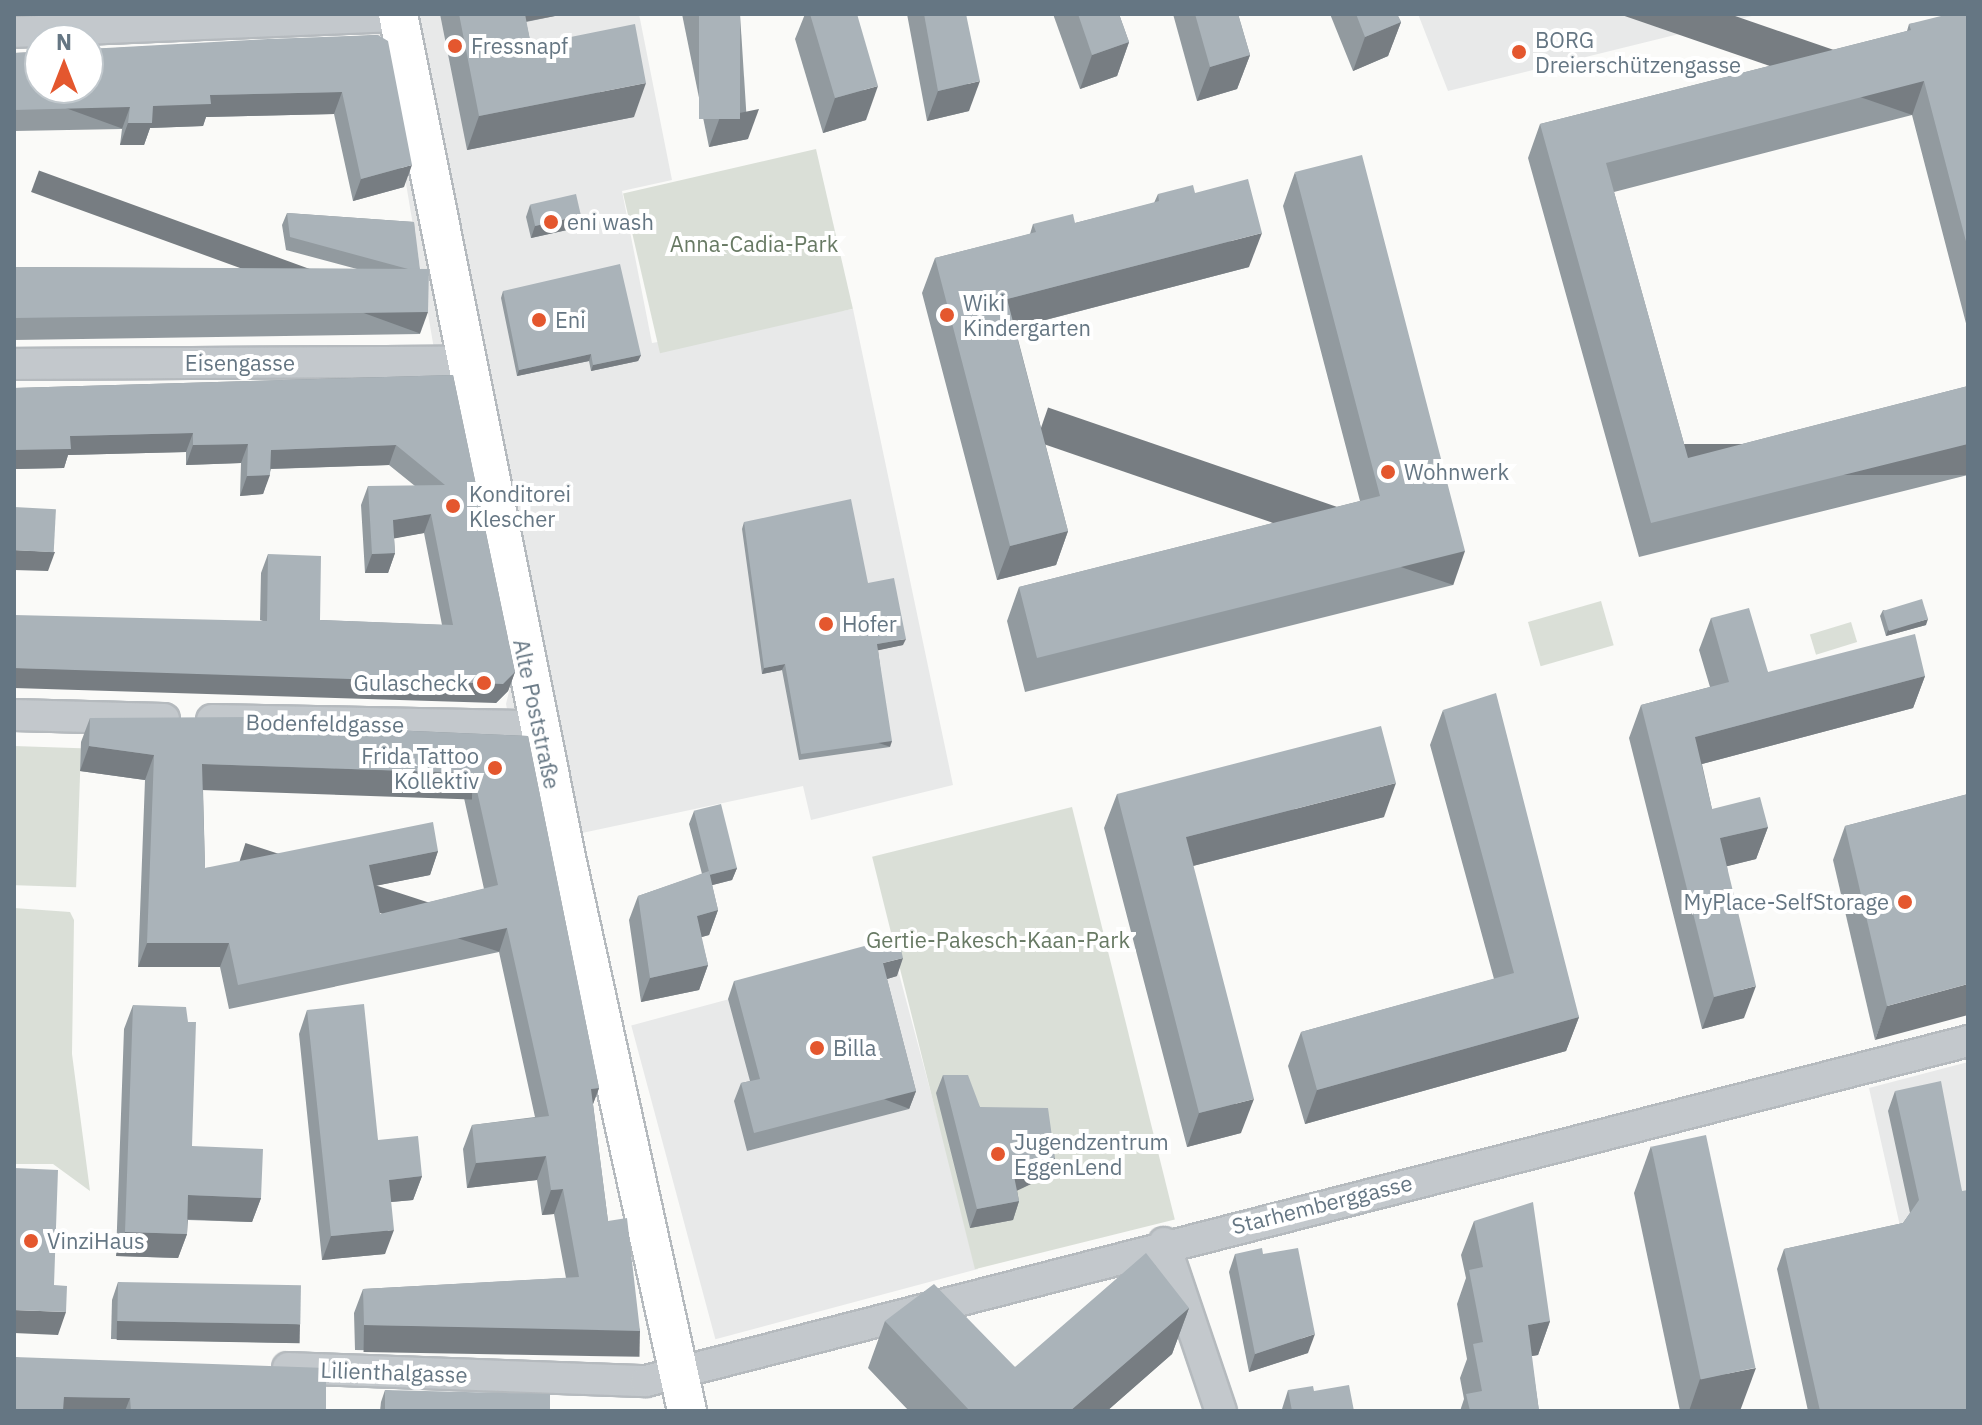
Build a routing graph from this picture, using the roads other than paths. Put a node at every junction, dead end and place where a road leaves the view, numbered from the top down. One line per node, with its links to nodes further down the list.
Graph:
1 (398, 15): 2 (street); 3 (main road, Alte Poststraße)
2 (14, 32)
3 (465, 362): 4 (street, Eisengasse); 6 (main road, Alte Poststraße)
4 (14, 364)
5 (14, 715): 6 (street, Bodenfeldgasse)
6 (539, 726): 10 (main road, Alte Poststraße)
7 (1968, 1041): 8 (street, Starhemberggasse)
8 (1164, 1243): 10 (street, Starhemberggasse); 12 (street)
9 (253, 1367): 10 (street, Lilienthalgasse)
10 (678, 1372): 11 (main road, Alte Poststraße)
11 (687, 1411)
12 (1221, 1411)

